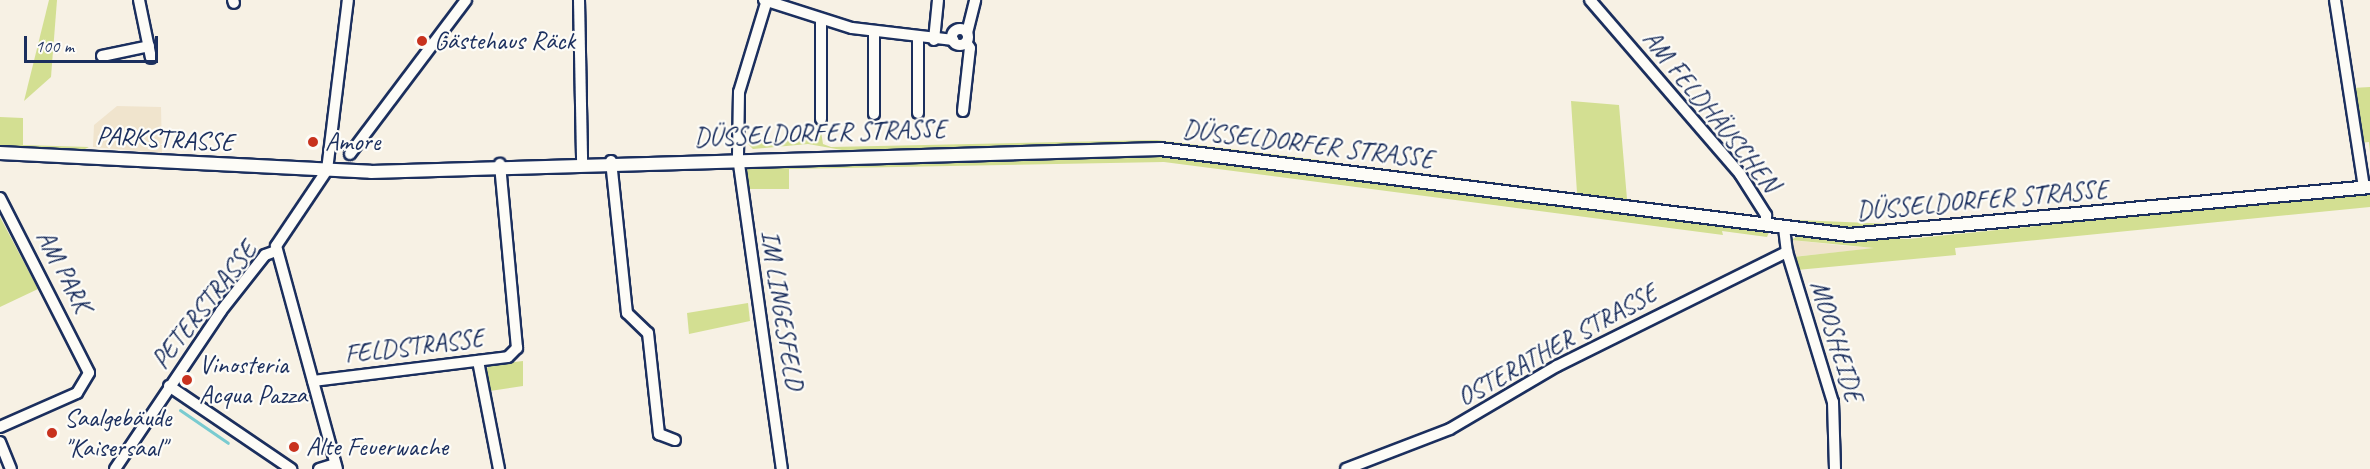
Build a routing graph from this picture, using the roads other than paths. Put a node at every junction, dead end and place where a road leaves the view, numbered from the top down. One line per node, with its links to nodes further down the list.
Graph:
1 (139, 0): 15 (street)
2 (348, 0): 26 (street)
3 (466, 0): 21 (street)
4 (579, 0): 24 (street)
5 (766, 0): 10 (street); 22 (street, IM LINGESFELD)
6 (938, 0): 14 (street)
7 (975, 0): 12 (street)
8 (1590, 0): 29 (street, AM FELDHÄUSCHEN)
9 (2335, 0): 27 (street)
10 (821, 20): 11 (street); 19 (street)
11 (874, 32): 13 (street); 18 (street)
12 (966, 37): 14 (street); 16 (street)
13 (918, 38): 14 (street); 17 (street)
14 (934, 40)
15 (102, 56)
16 (963, 111)
17 (918, 113)
18 (874, 114)
19 (821, 120)
20 (0, 153): 26 (main road, PARKSTRASSE)
21 (350, 154)
22 (738, 157): 23 (main road, DÜSSELDORFER STRASSE); 29 (main road, DÜSSELDORFER STRASSE); 45 (street, IM LINGESFELD)
23 (611, 161): 24 (main road, DÜSSELDORFER STRASSE); 37 (street)
24 (582, 162): 25 (main road, DÜSSELDORFER STRASSE)
25 (500, 164): 26 (main road, DÜSSELDORFER STRASSE); 33 (street, FELDSTRASSE)
26 (327, 170): 31 (street, PETERSTRASSE)
27 (2367, 187): 30 (main road, DÜSSELDORFER STRASSE)
28 (0, 198): 36 (street, AM PARK)
29 (1766, 225): 30 (main road, DÜSSELDORFER STRASSE)
30 (1784, 228): 32 (street, MOOSHEIDE)
31 (276, 251): 34 (street); 35 (street, PETERSTRASSE)
32 (1787, 252): 46 (street, OSTERATHER STRASSE); 47 (street, MOOSHEIDE)
33 (477, 361): 34 (street, FELDSTRASSE); 44 (street)
34 (313, 381): 39 (street)
35 (169, 386): 41 (street, PETERSTRASSE); 42 (street)
36 (0, 427)
37 (675, 440)
38 (0, 442): 40 (street)
39 (336, 466): 43 (street)
40 (11, 469)
41 (115, 469)
42 (291, 469)
43 (319, 469)
44 (499, 469)
45 (782, 469)
46 (1346, 469)
47 (1835, 469)

